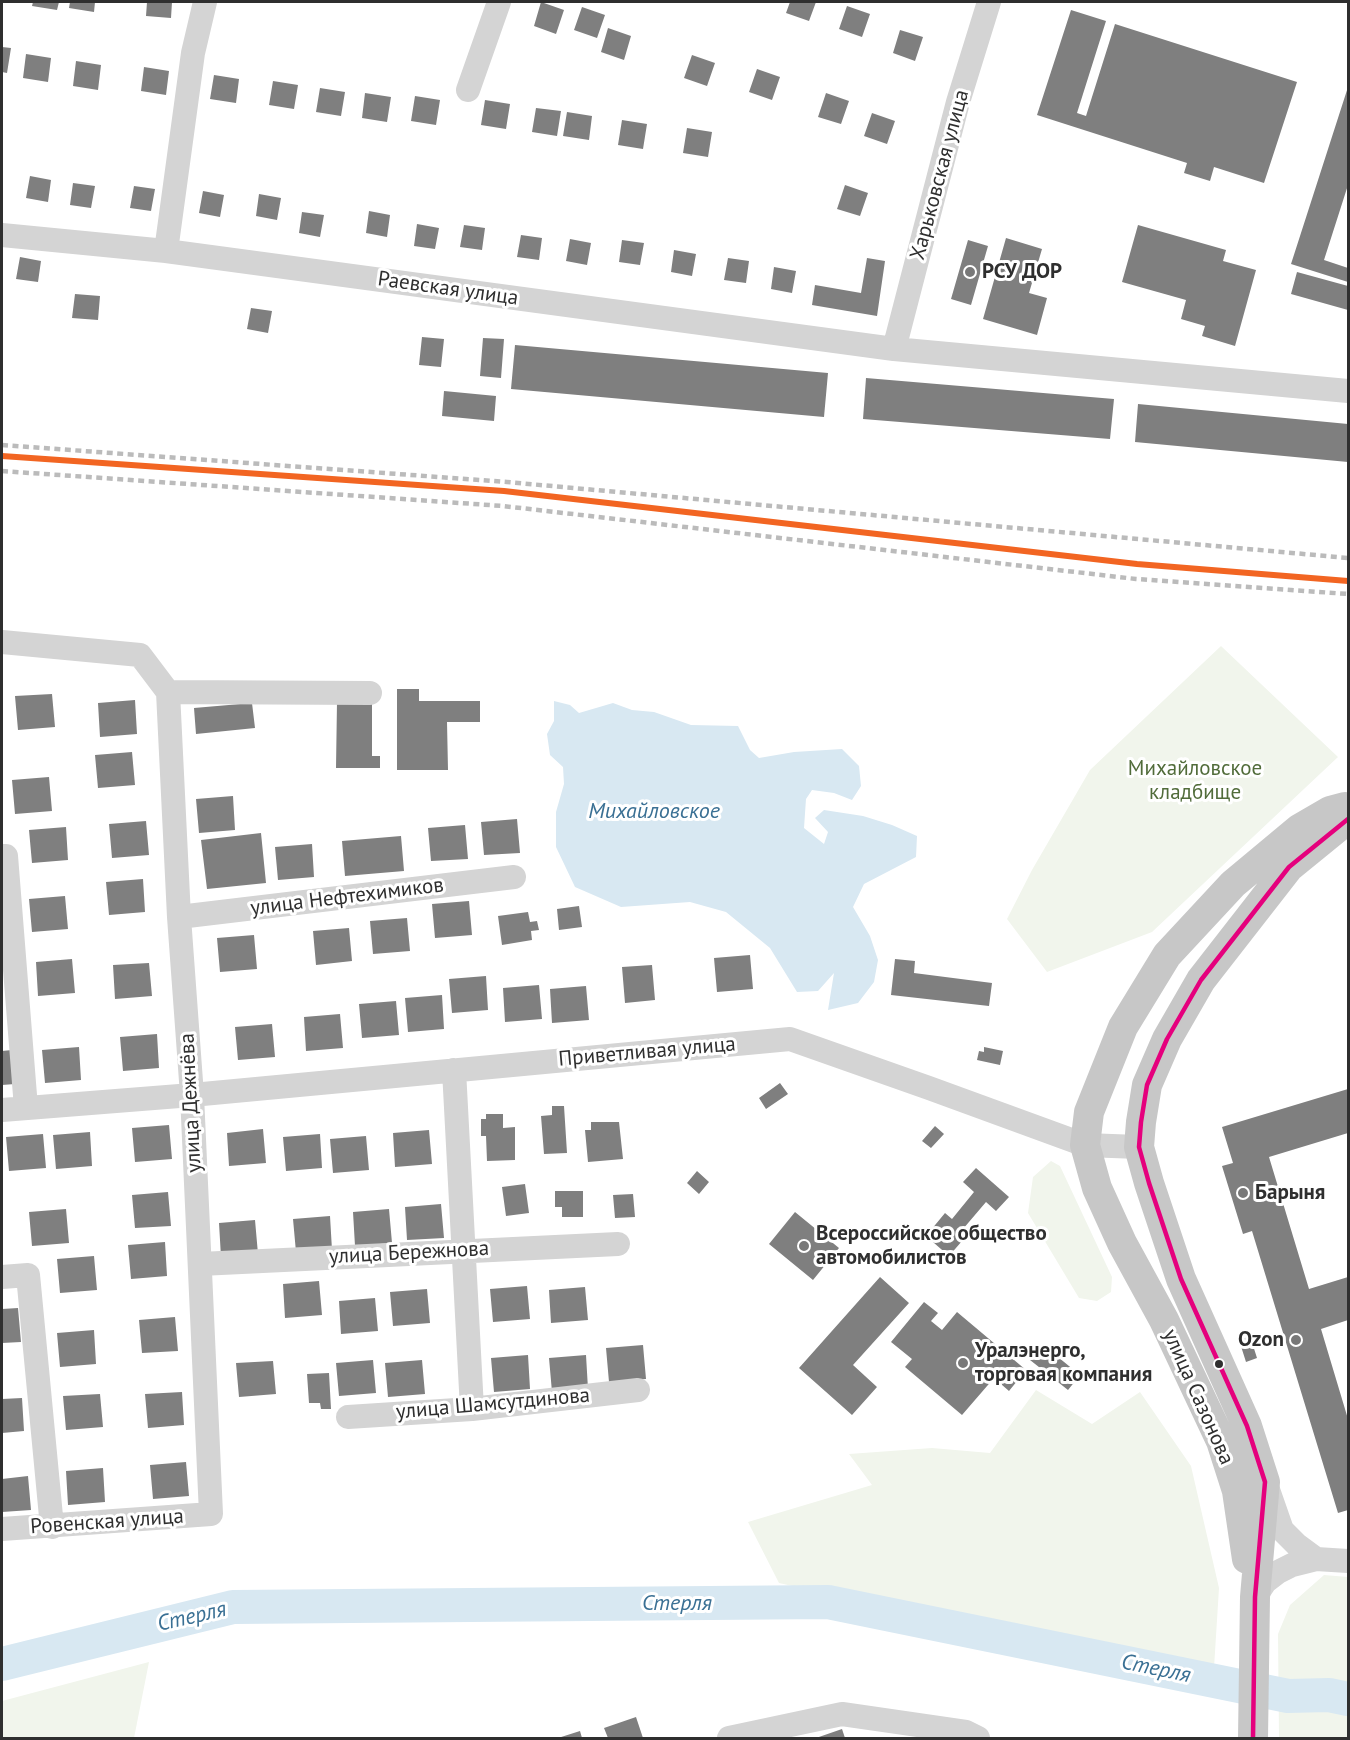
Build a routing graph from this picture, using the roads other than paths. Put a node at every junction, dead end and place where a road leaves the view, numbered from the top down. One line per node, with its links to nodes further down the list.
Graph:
1 (205, 2): 6 (street)
2 (499, 2): 4 (street)
3 (989, 2): 7 (street, Харьковская улица)
4 (468, 90)
5 (2, 235): 6 (street, Раевская улица)
6 (166, 250): 7 (street, Раевская улица)
7 (894, 349): 8 (street, Раевская улица)
8 (1348, 392)
9 (2, 642): 10 (street)
10 (168, 692): 11 (street); 16 (street, улица Дежнёва)
11 (370, 693)
12 (1348, 805): 21 (main road, улица Сазонова)
13 (1348, 819): 22 (main road, улица Сазонова)
14 (2, 856): 19 (street)
15 (514, 877): 16 (street, улица Нефтехимиков)
16 (179, 917): 18 (street, улица Дежнёва)
17 (454, 1070): 18 (street, Приветливая улица); 21 (street, Приветливая улица); 24 (street)
18 (192, 1095): 19 (street, Приветливая улица); 25 (street, улица Дежнёва)
19 (26, 1108): 20 (street, Приветливая улица)
20 (2, 1110)
21 (1085, 1145): 22 (street, Приветливая улица); 31 (main road, улица Сазонова)
22 (1139, 1147): 30 (main road, улица Сазонова)
23 (618, 1244): 24 (street, улица Бережнова)
24 (463, 1250): 25 (street, улица Бережнова); 28 (street)
25 (200, 1264): 33 (street, улица Дежнёва)
26 (2, 1277): 34 (street)
27 (638, 1390): 28 (street, улица Шамсутдинова)
28 (472, 1409): 29 (street, улица Шамсутдинова)
29 (348, 1417)
30 (1247, 1426): 31 (street); 32 (main road, улица Сазонова)
31 (1221, 1441): 38 (main road, улица Сазонова)
32 (1265, 1482): 36 (street); 38 (main road, улица Сазонова)
33 (212, 1514): 34 (street, Ровенская улица)
34 (52, 1527): 35 (street, Ровенская улица)
35 (2, 1529)
36 (1316, 1559): 37 (street); 38 (street)
37 (1348, 1561)
38 (1255, 1597): 41 (main road)
39 (729, 1738): 40 (street)
40 (978, 1738)
41 (1252, 1738)

